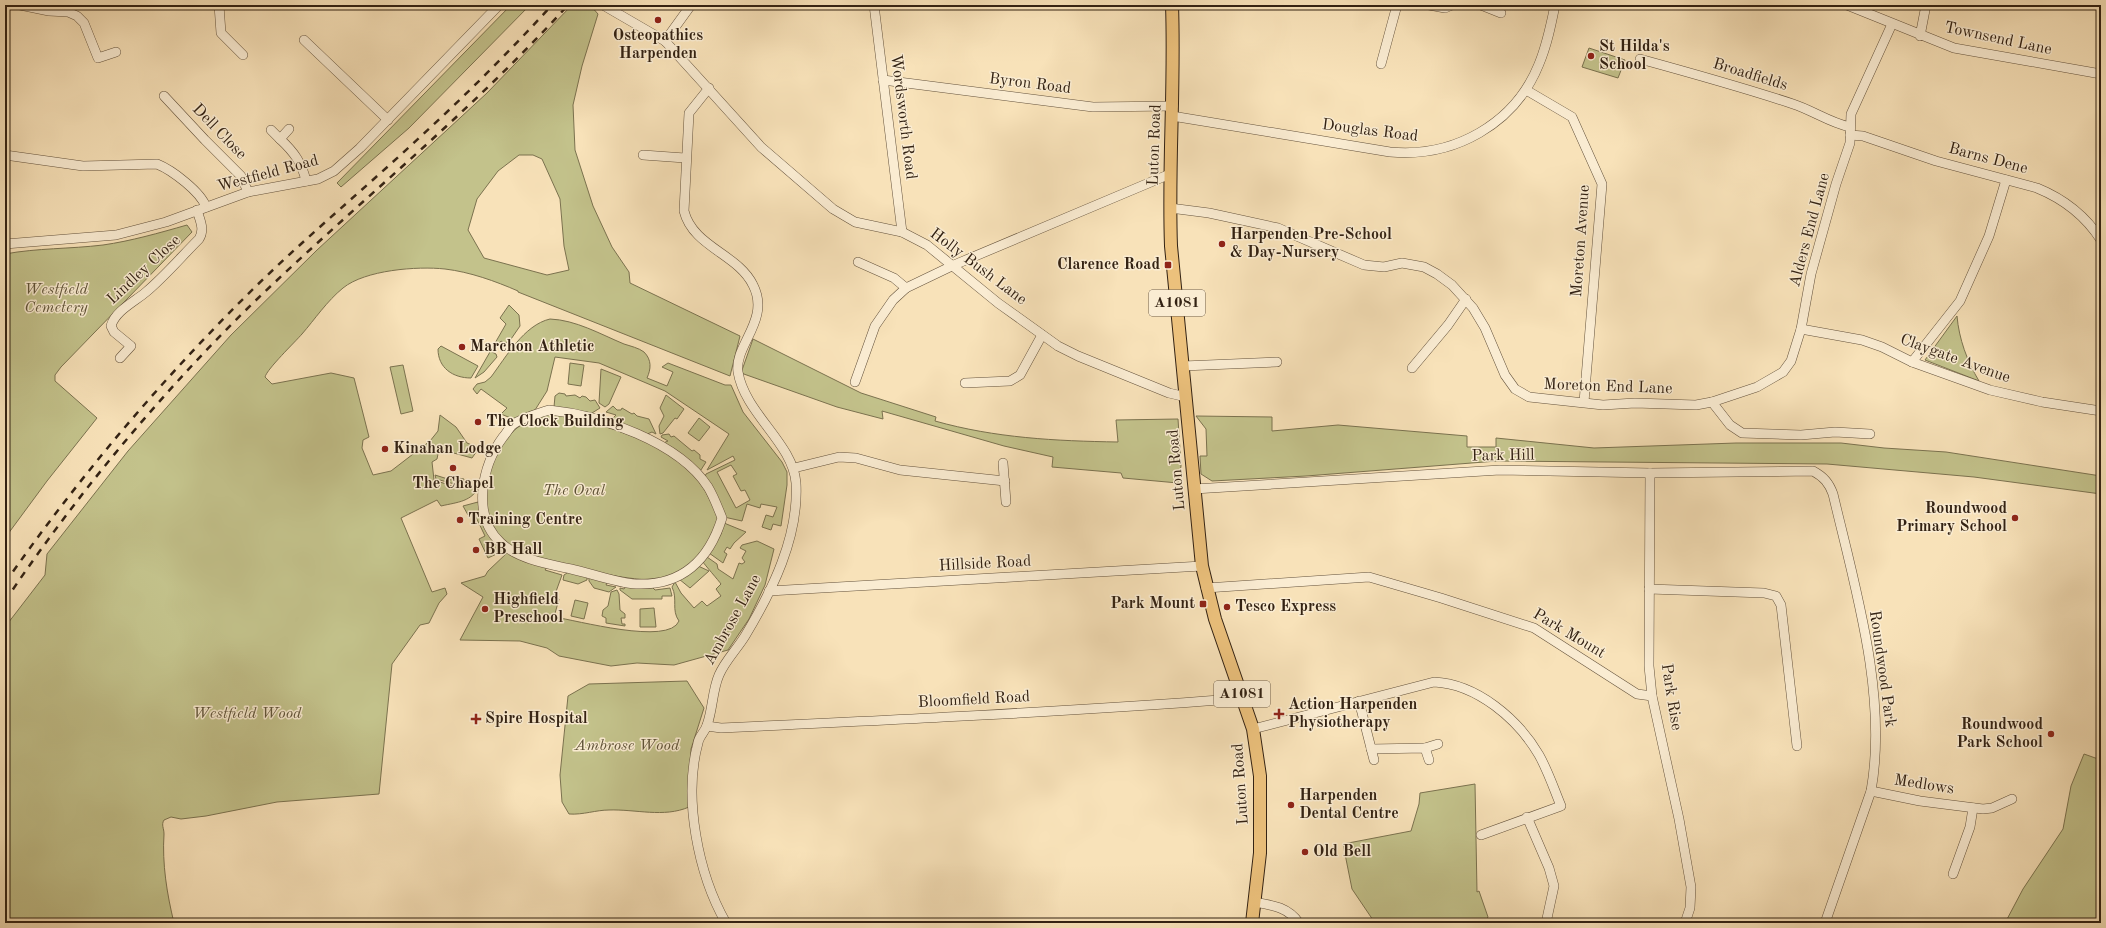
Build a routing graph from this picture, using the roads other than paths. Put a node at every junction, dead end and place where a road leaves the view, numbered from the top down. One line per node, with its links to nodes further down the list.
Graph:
1 (20, 5): 15 (street)
2 (219, 5): 22 (street)
3 (499, 5): 31 (street, Westfield Road)
4 (603, 5): 20 (street, Holly Bush Lane)
5 (691, 5): 20 (street)
6 (874, 5): 26 (street, Wordsworth Road)
7 (1172, 5): 30 (main road, Luton Road / A1081)
8 (1397, 5): 24 (street)
9 (1429, 5): 10 (street)
10 (1452, 5)
11 (1481, 5): 16 (street)
12 (1555, 5): 28 (street, Douglas Road)
13 (1847, 5): 17 (street, Townsend Lane)
14 (1926, 5): 18 (street)
15 (40, 7): 21 (street)
16 (1501, 14)
17 (1892, 24): 18 (street, Townsend Lane); 34 (street, Alders End Lane)
18 (1920, 36): 25 (street, Townsend Lane)
19 (304, 40): 31 (street)
20 (665, 41): 27 (street, Holly Bush Lane)
21 (116, 52)
22 (243, 55)
23 (1640, 59): 34 (street, Broadfields)
24 (1381, 64)
25 (2101, 74)
26 (883, 80): 30 (street, Byron Road); 45 (street, Wordsworth Road)
27 (710, 88): 38 (street); 45 (street, Holly Bush Lane)
28 (1526, 90): 30 (street, Douglas Road); 62 (street, Moreton Avenue)
29 (164, 96): 42 (street, Dell Close)
30 (1172, 111): 39 (main road, Luton Road / A1081)
31 (388, 120): 41 (street, Westfield Road)
32 (289, 129): 35 (street)
33 (271, 130): 35 (street)
34 (1850, 131): 40 (street, Barns Dene); 52 (street, Alders End Lane)
35 (280, 139): 41 (street)
36 (5, 155): 44 (street)
37 (643, 155): 38 (street)
38 (685, 158): 67 (street)
39 (1170, 174): 43 (main road, Luton Road / A1081); 49 (street)
40 (2006, 180): 46 (street, Barns Dene); 56 (street)
41 (306, 181): 42 (street, Westfield Road)
42 (248, 192): 44 (street, Westfield Road)
43 (1170, 208): 51 (street, Moreton End Lane); 57 (main road, Luton Road / A1081)
44 (201, 209): 47 (street, Westfield Road); 54 (street, Lindley Close)
45 (902, 232): 49 (street, Holly Bush Lane)
46 (2101, 240)
47 (5, 244)
48 (858, 262): 50 (street)
49 (954, 265): 50 (street); 53 (street, Holly Bush Lane)
50 (906, 288): 59 (street)
51 (1466, 299): 58 (street); 62 (street, Moreton End Lane)
52 (1801, 329): 56 (street, Claygate Avenue); 63 (street, Alders End Lane)
53 (1042, 335): 60 (street); 61 (street, Holly Bush Lane)
54 (120, 358)
55 (1277, 362): 57 (street)
56 (1912, 362): 64 (street, Claygate Avenue)
57 (1183, 366): 61 (main road, Luton Road / A1081)
58 (1412, 368)
59 (855, 382)
60 (965, 383)
61 (1186, 397): 71 (main road, Luton Road / A1081)
62 (1584, 402): 63 (street, Moreton End Lane)
63 (1712, 402): 65 (street)
64 (2101, 412)
65 (1870, 434)
66 (1003, 463): 70 (street)
67 (794, 468): 70 (street); 77 (street, Ambrose Lane)
68 (1650, 472): 69 (street, Park Hill); 71 (street, Park Hill); 76 (street, Park Rise)
69 (1813, 472): 89 (street, Roundwood Park)
70 (1005, 481): 72 (street)
71 (1194, 489): 74 (main road, Luton Road / A1081)
72 (1006, 502)
73 (509, 549): 73 (street)
74 (1202, 566): 75 (main road, Luton Road / A1081); 77 (street, Hillside Road)
75 (1206, 588): 78 (main road, Luton Road / A1081); 79 (street, Park Mount)
76 (1649, 589): 79 (street, Park Rise); 84 (street)
77 (769, 592): 81 (street, Ambrose Lane)
78 (1243, 696): 81 (street, Bloomfield Road); 82 (main road, Luton Road / A1081)
79 (1652, 696): 100 (street, Park Rise)
80 (1359, 701): 82 (street); 86 (street); 92 (street)
81 (707, 726): 96 (street, Ambrose Lane)
82 (1253, 729): 95 (main road, Luton Road / A1081)
83 (1438, 744): 85 (street)
84 (1797, 746)
85 (1425, 748): 86 (street); 88 (street)
86 (1371, 749): 87 (street)
87 (1374, 760)
88 (1429, 760)
89 (1871, 791): 91 (street, Medlows); 101 (street, Roundwood Park)
90 (2012, 799): 91 (street, Medlows)
91 (1973, 808): 94 (street, Medlows)
92 (1527, 817): 93 (street); 99 (street)
93 (1481, 834)
94 (1953, 874)
95 (1254, 902): 97 (main road, Luton Road / A1081); 98 (street)
96 (726, 923)
97 (1252, 923)
98 (1300, 923)
99 (1546, 923)
100 (1685, 923)
101 (1825, 923)

